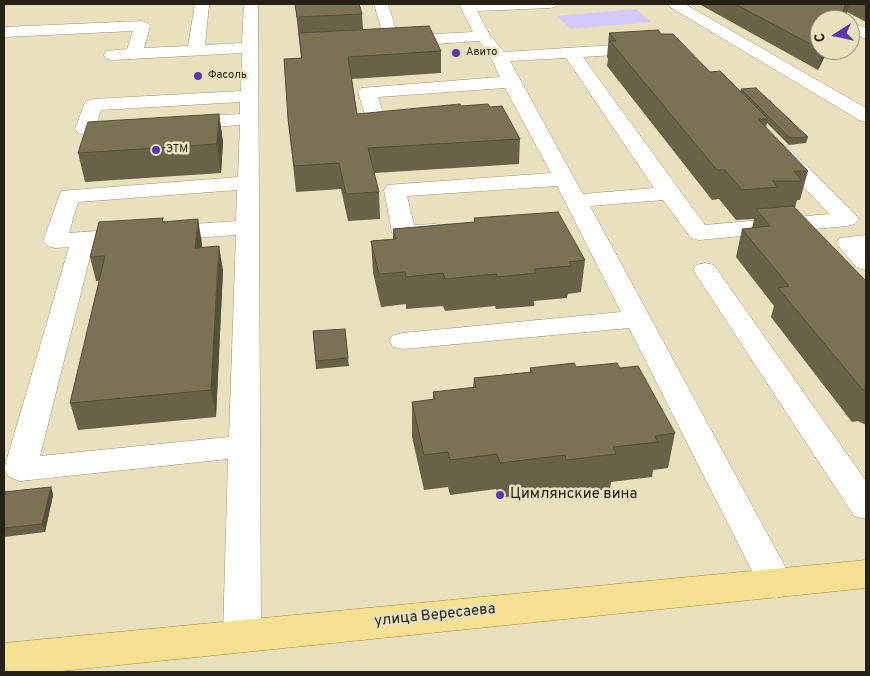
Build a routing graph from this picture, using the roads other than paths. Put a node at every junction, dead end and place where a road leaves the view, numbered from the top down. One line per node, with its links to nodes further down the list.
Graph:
1 (202, 4): 13 (lane)
2 (251, 4): 12 (lane)
3 (381, 4): 9 (lane)
4 (550, 4): 6 (lane)
5 (681, 4): 20 (lane)
6 (467, 6): 8 (lane)
7 (4, 32): 15 (lane)
8 (484, 36): 9 (lane); 17 (lane)
9 (392, 42): 10 (lane)
10 (374, 43)
11 (669, 47): 14 (lane)
12 (250, 48): 13 (lane); 19 (lane)
13 (196, 51): 15 (lane)
14 (571, 53): 17 (lane); 26 (lane)
15 (134, 54): 16 (lane)
16 (112, 55)
17 (499, 57): 18 (lane)
18 (511, 82): 21 (lane); 27 (lane)
19 (249, 108): 22 (lane); 23 (lane); 25 (lane)
20 (866, 116)
21 (424, 119)
22 (162, 125)
23 (143, 126)
24 (766, 136): 26 (lane)
25 (248, 183): 28 (lane); 30 (lane)
26 (669, 193): 27 (lane)
27 (573, 206): 29 (lane); 34 (lane)
28 (248, 227): 30 (lane); 36 (lane)
29 (452, 230)
30 (83, 239): 36 (lane)
31 (866, 242): 32 (lane)
32 (866, 263)
33 (705, 270): 37 (lane)
34 (637, 319): 35 (lane); 40 (lane)
35 (403, 341)
36 (245, 446): 41 (lane)
37 (857, 479): 38 (lane)
38 (866, 506)
39 (866, 574): 40 (main road, улица Вересаева)
40 (776, 583): 41 (main road, улица Вересаева)
41 (242, 636): 42 (main road, улица Вересаева)
42 (4, 660)

